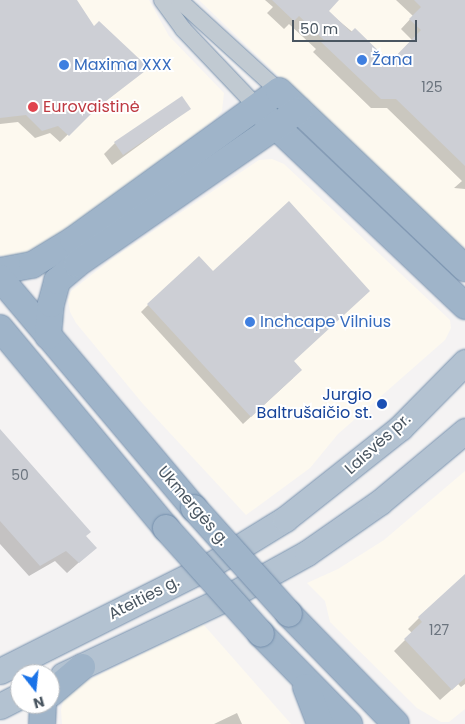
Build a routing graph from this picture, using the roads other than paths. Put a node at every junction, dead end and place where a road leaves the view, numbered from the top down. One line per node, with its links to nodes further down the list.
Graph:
1 (162, 0): 4 (street)
2 (179, 0): 3 (street)
3 (279, 91): 4 (highway); 5 (highway)
4 (258, 108): 6 (highway); 8 (highway)
5 (299, 110): 6 (highway); 7 (highway)
6 (275, 127): 10 (highway); 12 (highway)
7 (465, 268)
8 (0, 271)
9 (0, 278): 12 (highway, Ukmergės g.)
10 (465, 306)
11 (0, 328): 19 (highway, Ukmergės g., bridge)
12 (48, 336): 23 (highway, Ukmergės g., bridge)
13 (465, 362): 15 (main road, Laisvės pr.)
14 (465, 432): 16 (main road, Ateities g.)
15 (285, 519): 17 (main road, Ateities g.)
16 (82, 666): 18 (main road, Ateities g.); 20 (highway)
17 (0, 671)
18 (60, 677)
19 (302, 677): 21 (highway); 22 (highway, Ukmergės g.)
20 (60, 685)
21 (320, 724)
22 (349, 724)
23 (396, 724)

